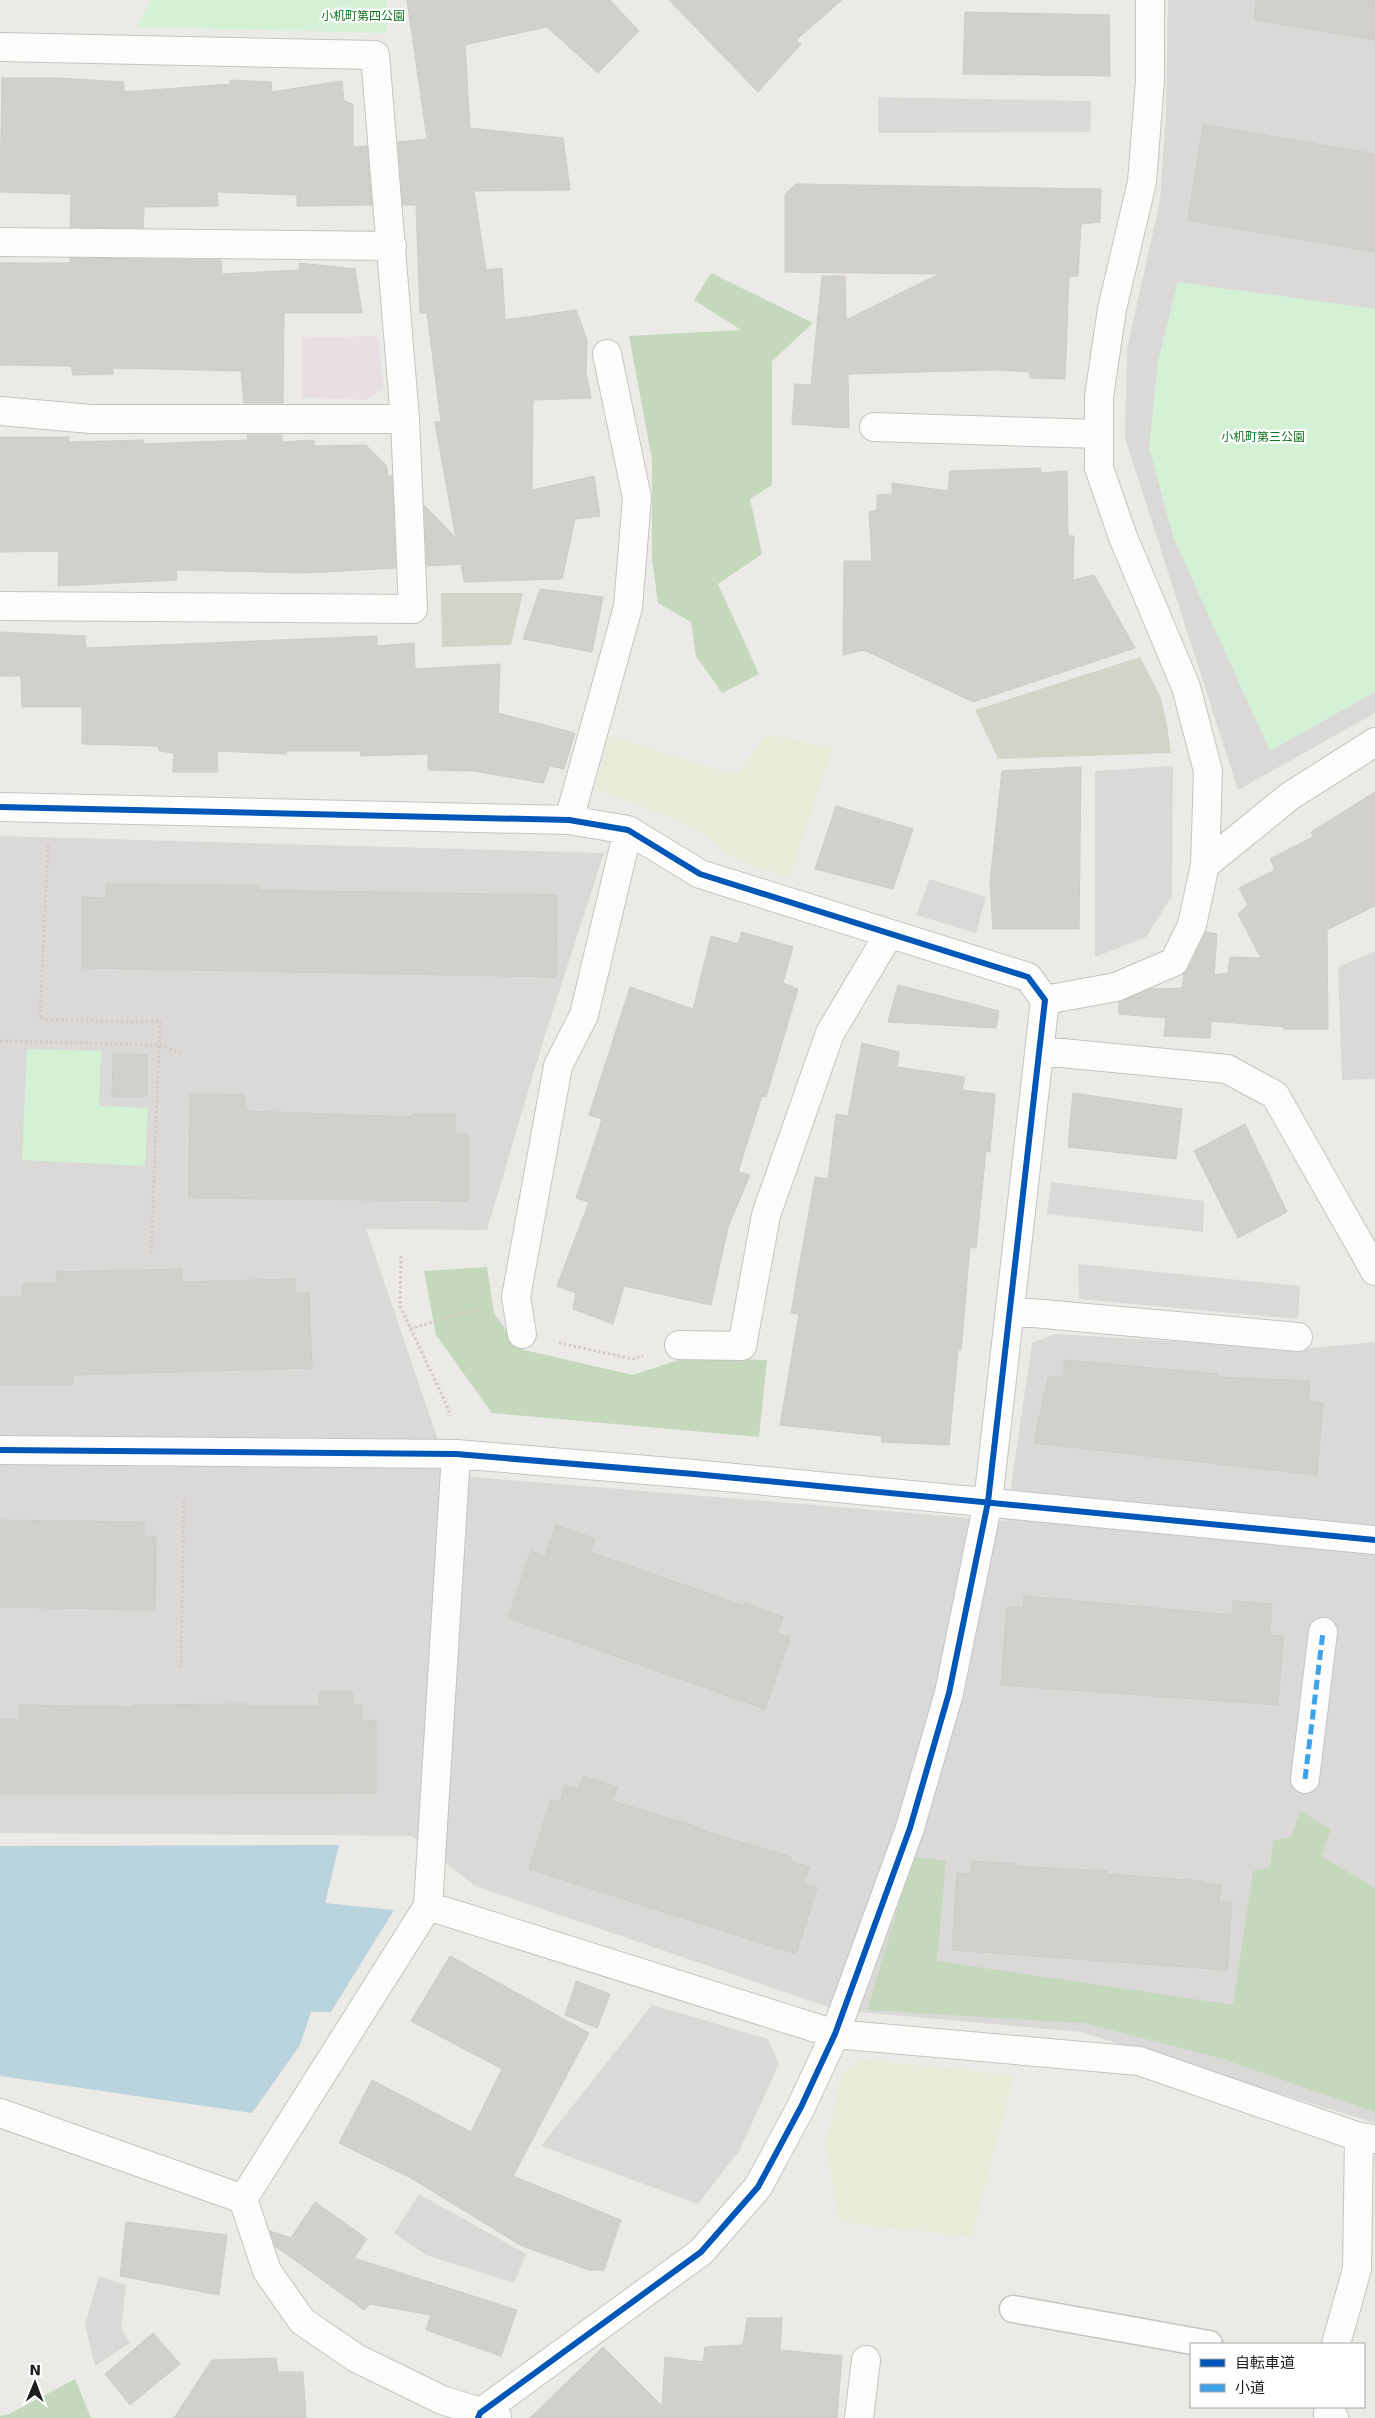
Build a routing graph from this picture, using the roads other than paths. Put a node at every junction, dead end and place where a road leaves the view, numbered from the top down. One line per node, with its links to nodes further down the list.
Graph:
1 (1150, 0): 9 (street)
2 (0, 47): 4 (street)
3 (0, 242): 4 (street)
4 (392, 246): 7 (street)
5 (606, 354): 13 (street)
6 (0, 411): 7 (street)
7 (405, 419): 10 (street)
8 (874, 427): 9 (street)
9 (1099, 434): 15 (street)
10 (0, 606)
11 (1375, 742): 15 (street)
12 (0, 806): 13 (street)
13 (569, 820): 14 (street)
14 (628, 830): 16 (street); 21 (street)
15 (1205, 865): 17 (street)
16 (889, 934): 17 (street); 23 (street)
17 (1045, 1000): 18 (street)
18 (1041, 1051): 19 (street); 20 (street)
19 (1375, 1271)
20 (1010, 1311): 22 (street); 26 (street)
21 (522, 1334)
22 (1298, 1337)
23 (679, 1345)
24 (0, 1450): 25 (street)
25 (456, 1454): 26 (street); 30 (street)
26 (988, 1502): 27 (street); 31 (street)
27 (1375, 1540)
28 (1323, 1632): 29 (street)
29 (1305, 1780)
30 (428, 1906): 31 (street); 34 (street)
31 (835, 2034): 33 (street); 40 (street)
32 (0, 2113): 34 (street)
33 (1367, 2138): 37 (street)
34 (243, 2199): 40 (street)
35 (1013, 2309): 36 (lane)
36 (1203, 2343)
37 (1336, 2343)
38 (866, 2360): 41 (street)
39 (1328, 2408): 42 (street)
40 (486, 2416)
41 (859, 2418)
42 (1334, 2418)

